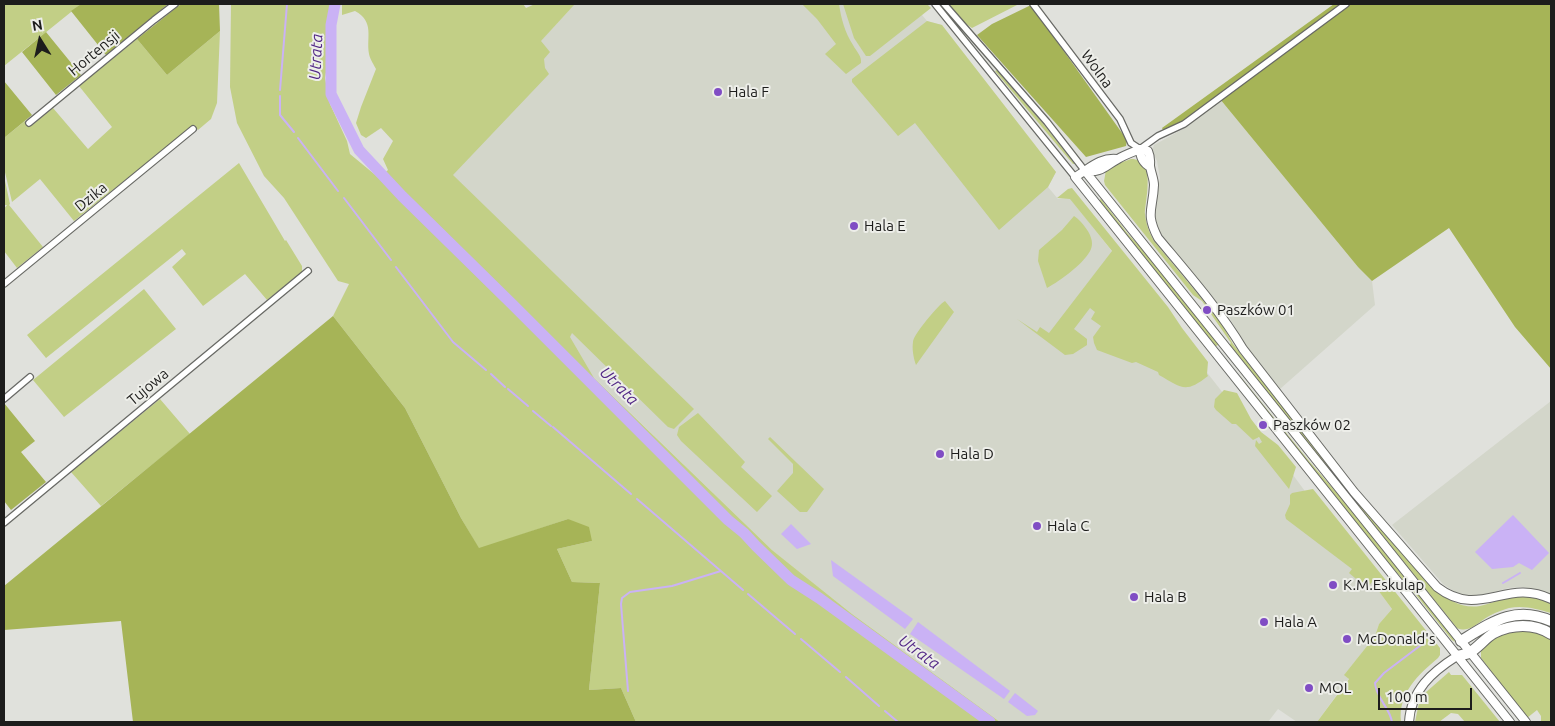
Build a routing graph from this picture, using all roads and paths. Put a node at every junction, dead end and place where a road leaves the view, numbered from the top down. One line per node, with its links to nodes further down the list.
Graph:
1 (176, 4): 6 (street, Hortensji)
2 (935, 4): 10 (street)
3 (944, 4): 9 (street)
4 (1033, 4): 8 (street, Wolna)
5 (1346, 4): 8 (street)
6 (29, 122)
7 (193, 129): 12 (street, Dzika)
8 (1140, 149): 9 (street); 16 (street)
9 (1085, 171): 10 (street); 19 (street)
10 (1075, 177): 21 (street)
11 (308, 271): 15 (street, Tujowa)
12 (4, 284)
13 (30, 377): 14 (street)
14 (4, 399)
15 (4, 523)
16 (1551, 599)
17 (1551, 622): 19 (highway)
18 (1551, 634): 20 (highway)
19 (1461, 641): 20 (street); 21 (street)
20 (1469, 652): 21 (highway); 24 (street)
21 (1458, 656): 22 (street); 23 (street)
22 (1409, 722)
23 (1510, 722)
24 (1526, 722)

